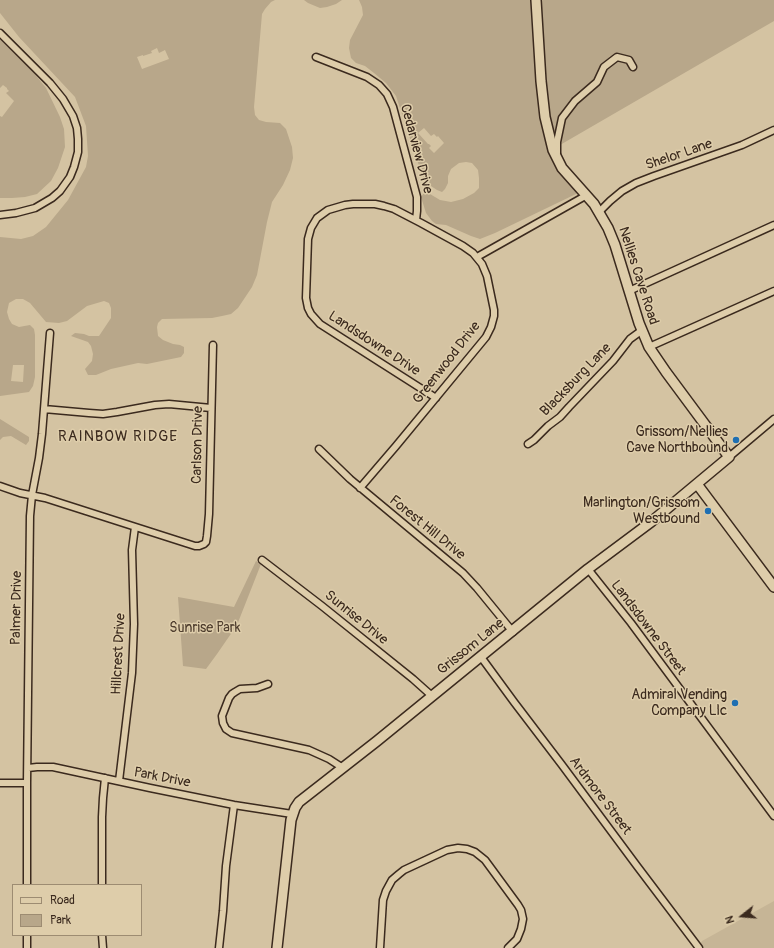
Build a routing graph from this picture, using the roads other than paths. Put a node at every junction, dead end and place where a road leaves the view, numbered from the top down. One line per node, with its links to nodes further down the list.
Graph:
1 (536, 0): 6 (street, Nellies Cave Road)
2 (0, 33): 9 (street)
3 (316, 57): 10 (street, Cedarview Drive)
4 (633, 67): 6 (street)
5 (774, 130): 8 (street, Shelor Lane)
6 (557, 159): 7 (street, Nellies Cave Road)
7 (587, 195): 8 (street, Nellies Cave Road); 12 (street)
8 (599, 212): 13 (street, Nellies Cave Road)
9 (0, 215)
10 (416, 220): 12 (street, Greenwood Drive); 19 (street, Landsdowne Drive)
11 (774, 225): 13 (street)
12 (477, 257): 19 (street, Greenwood Drive)
13 (629, 291): 15 (street, Nellies Cave Road)
14 (774, 291): 18 (street)
15 (641, 331): 18 (street, Nellies Cave Road); 23 (street, Blacksburg Lane)
16 (50, 333): 21 (street, Palmer Drive)
17 (213, 345): 20 (street, Carlson Drive)
18 (649, 347): 25 (street, Nellies Cave Road)
19 (436, 398): 28 (street, Greenwood Drive)
20 (211, 408): 21 (street); 30 (street, Carlson Drive)
21 (44, 409): 29 (street, Palmer Drive)
22 (774, 419): 25 (street, Grissom Lane)
23 (528, 444)
24 (319, 449): 28 (street, Forest Hill Drive)
25 (729, 457): 26 (street, Grissom Lane)
26 (697, 484): 32 (street, Grissom Lane); 33 (street)
27 (0, 486): 29 (street)
28 (360, 488): 34 (street, Forest Hill Drive)
29 (32, 495): 30 (street); 38 (street, Palmer Drive)
30 (135, 527): 41 (street, Hillcrest Drive)
31 (262, 560): 37 (street, Sunrise Drive)
32 (588, 569): 34 (street, Grissom Lane); 46 (street, Landsdowne Street)
33 (774, 587)
34 (513, 632): 35 (street, Grissom Lane)
35 (481, 657): 37 (street, Grissom Lane); 57 (street, Ardmore Street)
36 (268, 684): 39 (street)
37 (432, 696): 39 (street, Grissom Lane)
38 (28, 768): 40 (street, Park Drive); 43 (street, Palmer Drive)
39 (343, 768): 45 (street, Grissom Lane)
40 (105, 778): 41 (street, Park Drive); 48 (street)
41 (119, 781): 44 (street, Park Drive)
42 (0, 783): 43 (street)
43 (27, 783): 47 (street, Palmer Drive)
44 (234, 804): 45 (street, Park Drive); 53 (street)
45 (292, 814): 54 (street, Grissom Lane)
46 (774, 816)
47 (27, 884)
48 (102, 884)
49 (27, 936): 51 (street)
50 (102, 936): 52 (street)
51 (28, 948)
52 (102, 948)
53 (219, 948)
54 (277, 948)
55 (380, 948): 56 (street)
56 (508, 948)
57 (700, 948)

